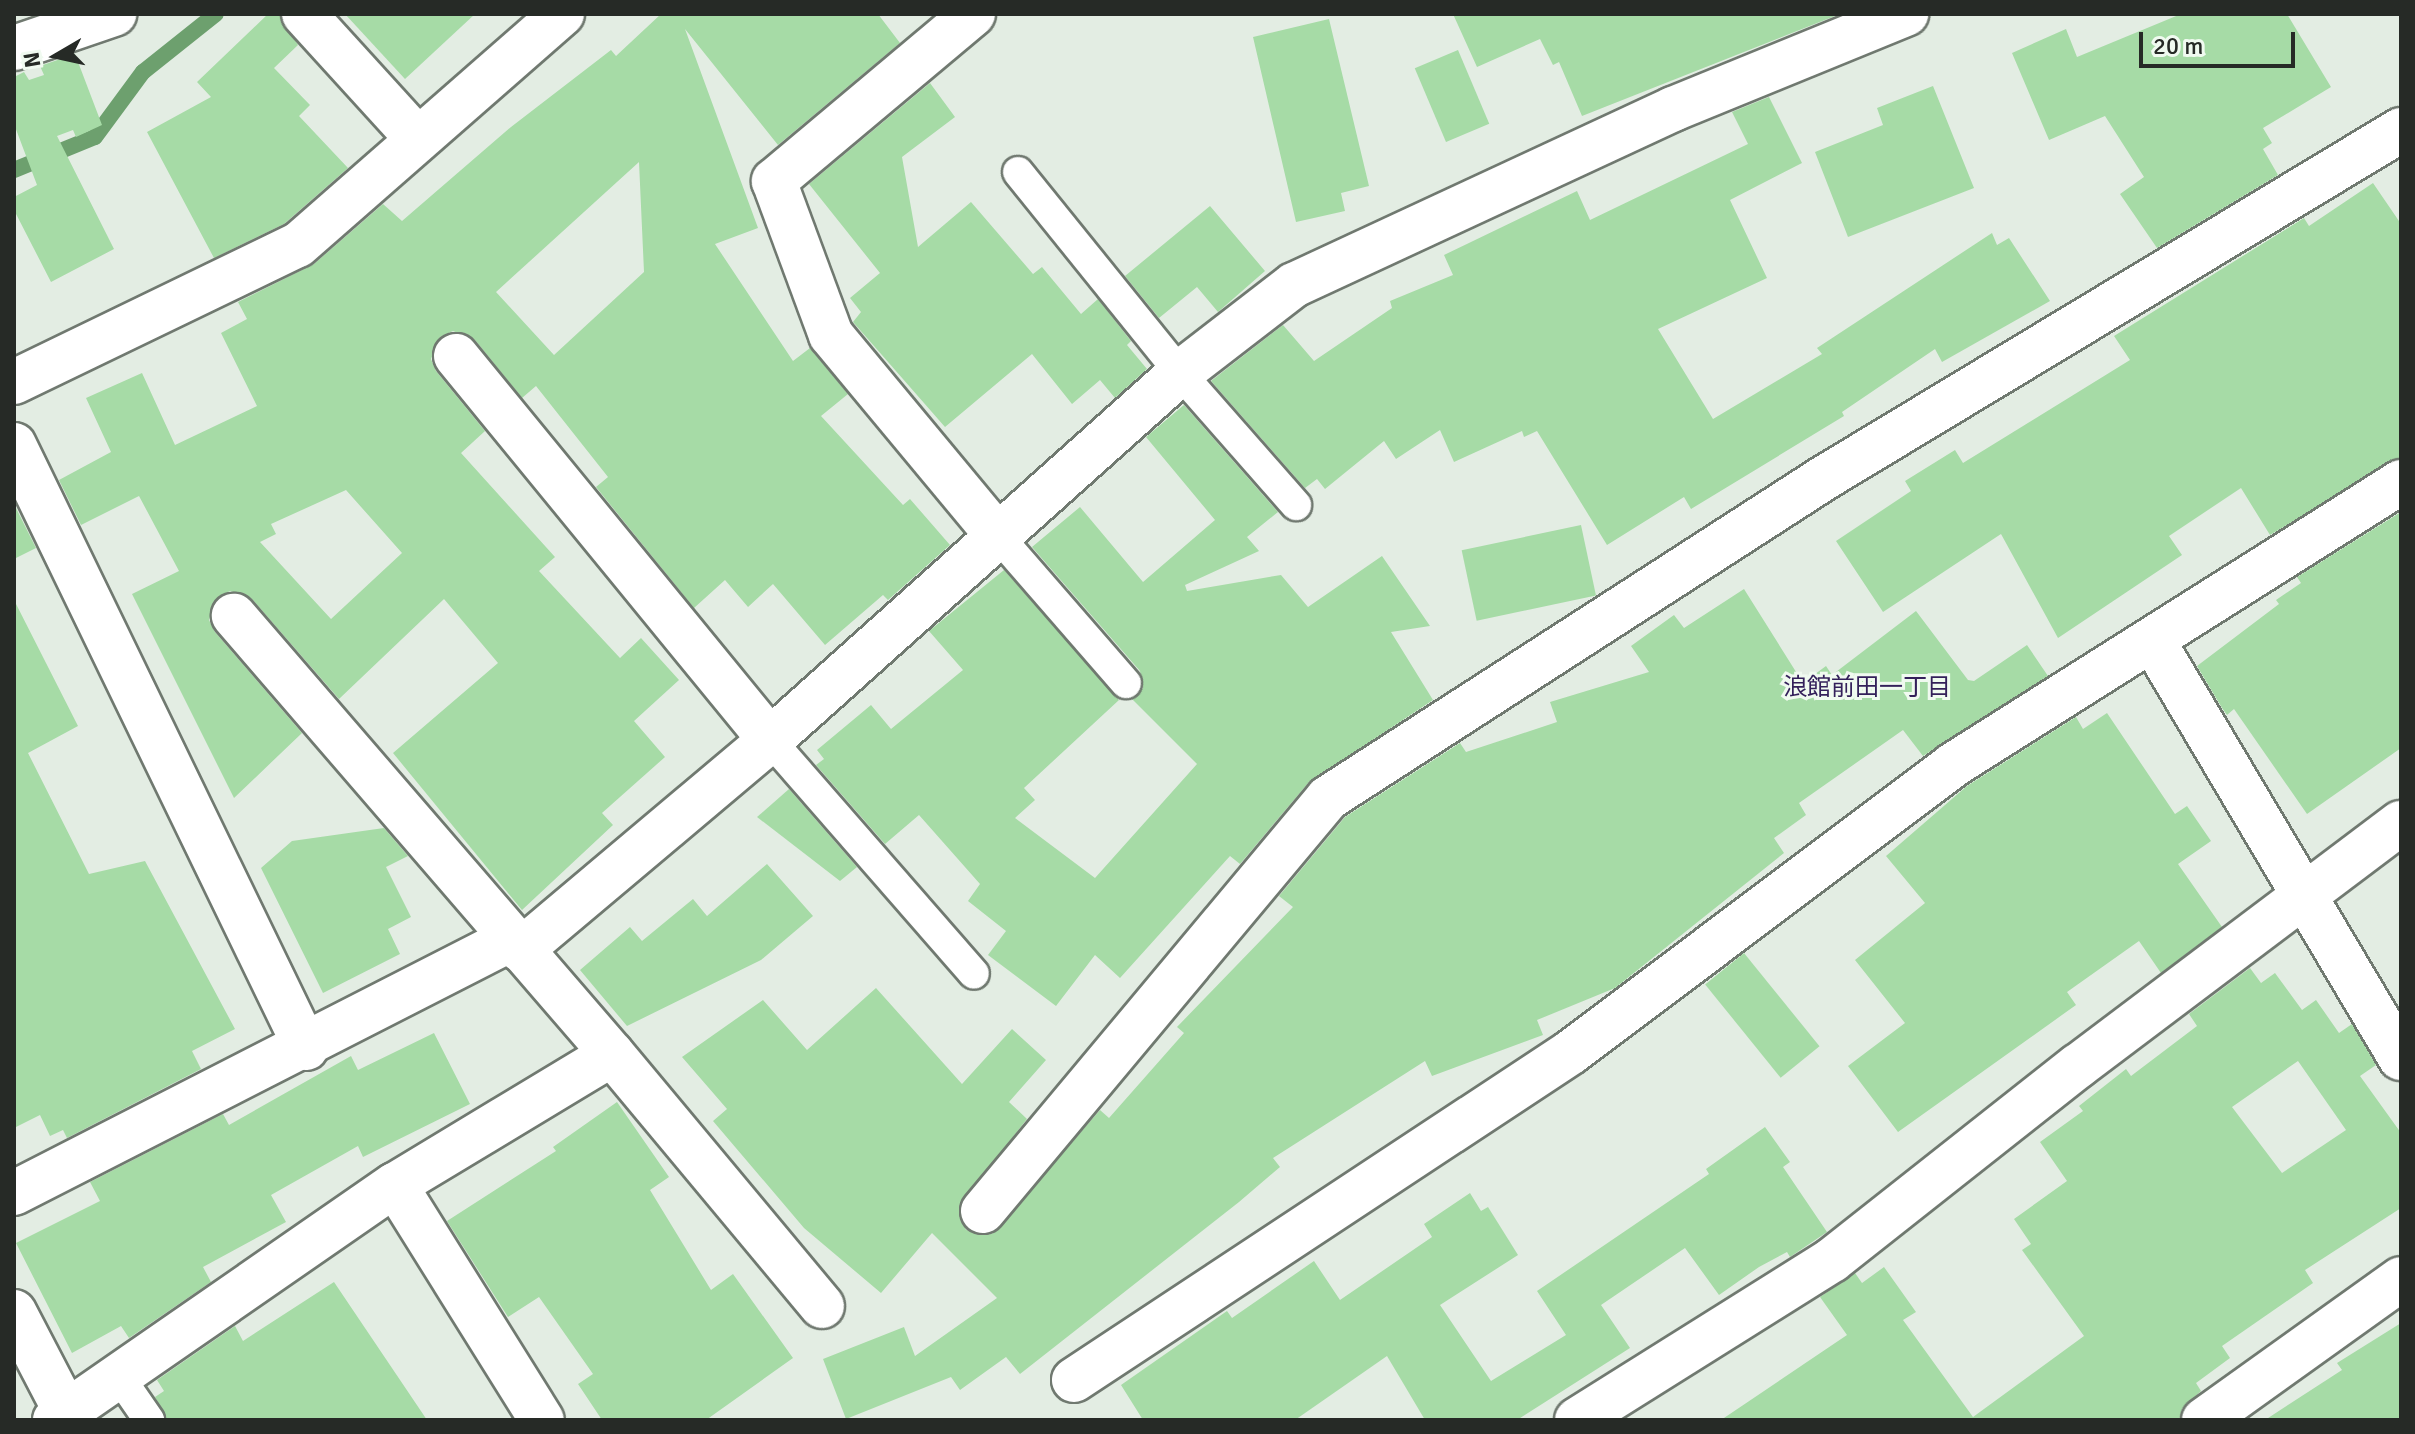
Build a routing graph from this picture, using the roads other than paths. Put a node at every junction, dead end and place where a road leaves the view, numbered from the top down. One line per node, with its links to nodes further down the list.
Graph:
1 (114, 14): 6 (street)
2 (304, 14): 8 (street)
3 (562, 14): 8 (street)
4 (973, 14): 16 (street)
5 (1906, 14): 11 (street)
6 (14, 48)
7 (2401, 130): 30 (street)
8 (417, 138): 12 (street)
9 (1018, 172): 11 (lane)
10 (456, 356): 20 (street)
11 (1180, 373): 15 (lane); 16 (street)
12 (14, 382)
13 (14, 445): 25 (street)
14 (2401, 482): 18 (street)
15 (1296, 505)
16 (998, 536): 19 (lane); 20 (street)
17 (234, 616): 23 (street)
18 (2153, 641): 22 (street); 35 (street)
19 (1126, 683)
20 (770, 740): 23 (street); 24 (lane)
21 (2401, 823): 22 (street)
22 (2304, 893): 27 (street); 39 (street)
23 (516, 944): 25 (street); 26 (street)
24 (974, 974)
25 (306, 1048): 29 (street)
26 (612, 1054): 28 (street); 32 (street)
27 (2401, 1058)
28 (395, 1185): 34 (street); 38 (street)
29 (14, 1193)
30 (983, 1211)
31 (2401, 1279): 40 (street)
32 (822, 1306)
33 (14, 1312): 36 (street)
34 (118, 1375): 36 (street); 37 (lane)
35 (1074, 1380)
36 (60, 1416)
37 (149, 1420)
38 (542, 1420)
39 (1577, 1420)
40 (2204, 1420)

